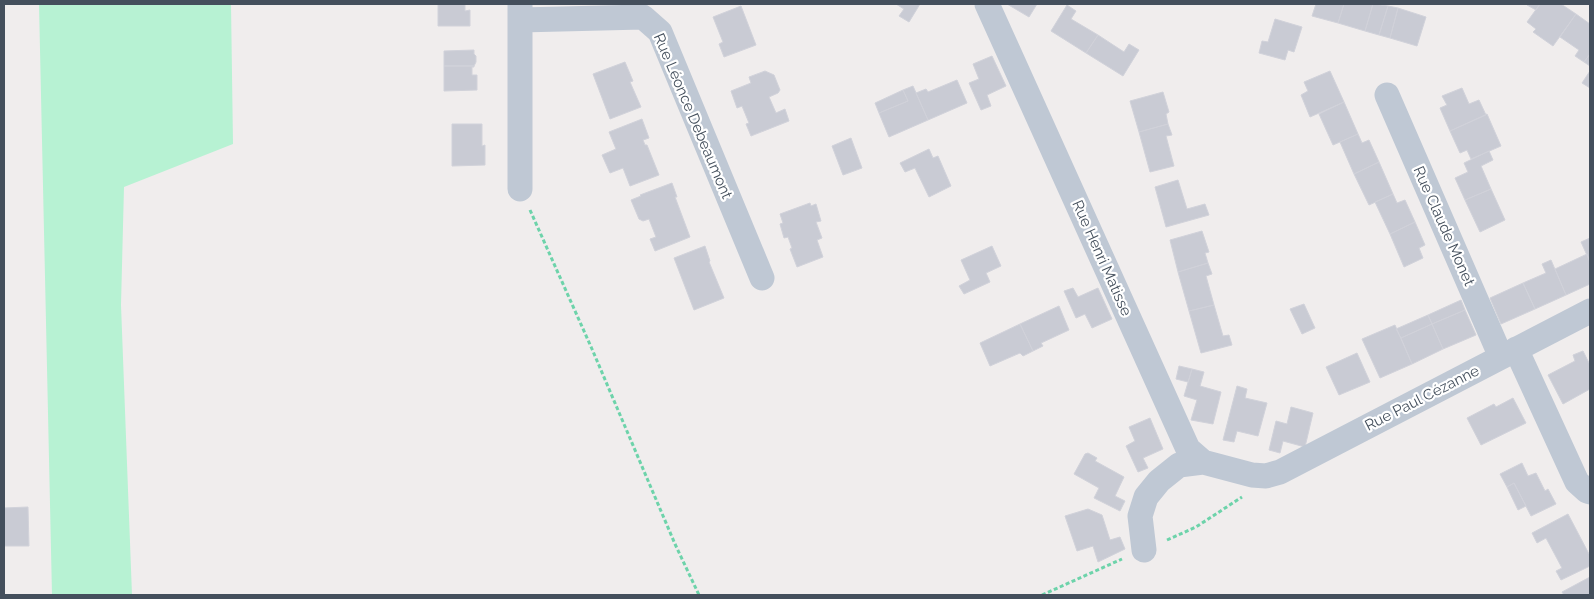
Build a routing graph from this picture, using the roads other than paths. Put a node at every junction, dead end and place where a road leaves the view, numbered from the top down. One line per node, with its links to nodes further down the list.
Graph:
1 (987, 4): 8 (street, Rue Henri Matisse)
2 (520, 12): 4 (street, Rue Léonce Debeaumont); 5 (street, Rue Léonce Debeaumont)
3 (1387, 95): 7 (street, Rue Claude Monet)
4 (520, 189)
5 (762, 278)
6 (1590, 311): 7 (street, Rue Paul Cézanne)
7 (1508, 353): 9 (street, Rue Paul Cézanne); 10 (street, Rue Claude Monet)
8 (1204, 462): 9 (street, Rue Henri Matisse); 11 (street)
9 (1252, 475)
10 (1589, 496)
11 (1144, 550)

